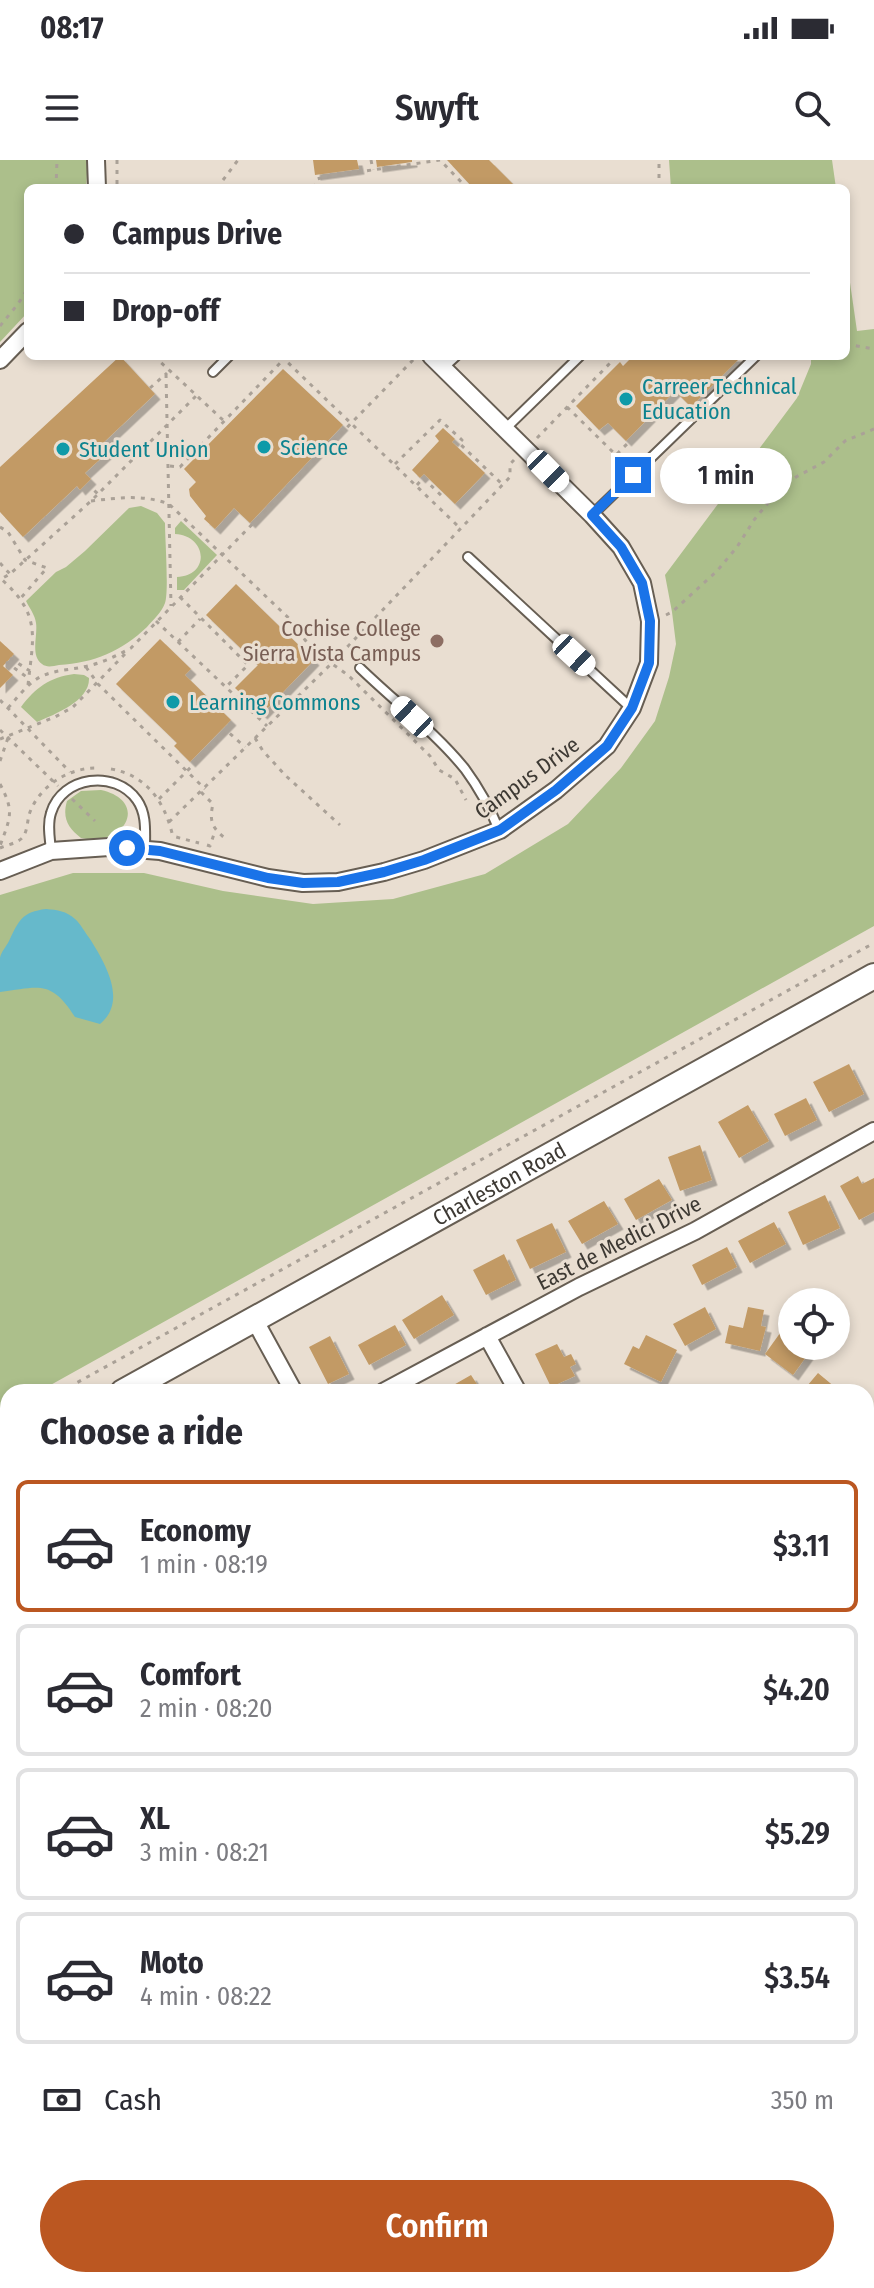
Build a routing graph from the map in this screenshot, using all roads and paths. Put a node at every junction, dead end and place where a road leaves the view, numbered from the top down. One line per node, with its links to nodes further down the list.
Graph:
1 (57, 160): 8 (path)
2 (96, 160): 9 (street)
3 (117, 160): 10 (path)
4 (238, 160): 11 (path)
5 (371, 160): 7 (path)
6 (659, 160): 14 (path)
7 (373, 170): 12 (path); 13 (path)
8 (56, 184)
9 (97, 184)
10 (117, 184)
11 (220, 184)
12 (316, 184)
13 (463, 184)
14 (659, 184)
15 (24, 294): 16 (path)
16 (0, 326)
17 (24, 335): 20 (street)
18 (850, 345): 19 (path)
19 (874, 349)
20 (0, 360)
21 (158, 360): 30 (path)
22 (225, 360): 31 (lane)
23 (280, 360): 35 (path)
24 (284, 360): 36 (path)
25 (413, 360): 36 (path)
26 (576, 360): 40 (lane)
27 (613, 360): 34 (path)
28 (752, 360): 53 (lane)
29 (437, 362): 40 (street, Campus Drive)
30 (168, 372): 32 (path); 33 (path); 38 (path)
31 (213, 372)
32 (150, 388)
33 (196, 396): 35 (path); 38 (path)
34 (567, 407): 39 (path); 43 (path)
35 (224, 421): 45 (path)
36 (352, 422): 44 (path); 56 (path)
37 (592, 423): 39 (path)
38 (167, 425): 45 (path); 49 (path)
39 (588, 427): 42 (path)
40 (505, 429): 43 (street, Campus Drive)
41 (874, 429): 69 (path)
42 (630, 441)
43 (526, 449): 48 (path); 53 (street, Campus Drive)
44 (395, 464): 47 (path); 48 (path)
45 (168, 466): 52 (path)
46 (87, 484): 49 (path)
47 (417, 485): 50 (path); 55 (path)
48 (503, 485): 55 (path)
49 (98, 494): 51 (path)
50 (444, 498)
51 (91, 501): 52 (path); 58 (path)
52 (169, 504): 56 (path); 66 (path)
53 (592, 515): 69 (street, Campus Drive)
54 (0, 527): 58 (path)
55 (460, 528): 74 (path)
56 (221, 555): 64 (path); 74 (path)
57 (468, 557): 84 (lane)
58 (25, 560): 60 (path); 65 (path)
59 (0, 563): 60 (path)
60 (10, 574): 61 (path)
61 (0, 579): 62 (path)
62 (10, 587): 63 (path); 65 (path)
63 (5, 593)
64 (180, 597): 66 (path); 67 (path)
65 (19, 600): 77 (path)
66 (171, 606): 68 (path)
67 (200, 619): 70 (path); 81 (path)
68 (156, 621): 70 (path); 71 (path)
69 (650, 621): 84 (street, Campus Drive)
70 (178, 642): 81 (path)
71 (131, 648): 75 (path); 79 (path)
72 (10, 658): 77 (path)
73 (6, 662): 78 (path)
74 (330, 665): 85 (path); 99 (path)
75 (86, 667): 79 (path); 80 (path)
76 (360, 668): 102 (lane)
77 (30, 671): 78 (path)
78 (28, 678): 80 (path)
79 (98, 684): 86 (path); 93 (path)
80 (28, 685): 83 (path)
81 (226, 687): 85 (path)
82 (0, 700): 83 (path)
83 (8, 708): 86 (path)
84 (632, 708): 102 (street, Campus Drive)
85 (268, 726): 89 (path)
86 (28, 728): 88 (path); 94 (path)
87 (0, 730): 88 (path)
88 (8, 738): 90 (path); 92 (path); 95 (path)
89 (255, 738): 91 (path); 101 (path)
90 (0, 739)
91 (245, 747): 93 (path); 97 (path)
92 (0, 761)
93 (188, 771): 97 (path); 98 (path)
94 (71, 772): 95 (path); 98 (path)
95 (53, 781): 105 (path)
96 (0, 784): 105 (path)
97 (203, 790): 100 (path); 103 (path)
98 (159, 799): 100 (path)
99 (466, 800)
100 (169, 822): 103 (path)
101 (340, 825)
102 (500, 830): 106 (street, Campus Drive)
103 (215, 831): 104 (path)
104 (226, 839)
105 (0, 847)
106 (145, 849): 107 (street, Campus Drive); 107 (lane)
107 (51, 851): 108 (street, Campus Drive)
108 (0, 871)
109 (874, 943): 114 (path)
110 (874, 976): 112 (main road, Charleston Road)
111 (874, 1131): 113 (street, East de Medici Drive)
112 (254, 1319): 115 (main road, Charleston Road); 116 (street)
113 (487, 1336): 117 (street, East de Medici Drive); 118 (street)
114 (75, 1384)
115 (137, 1384)
116 (290, 1384)
117 (398, 1384)
118 (514, 1384)

